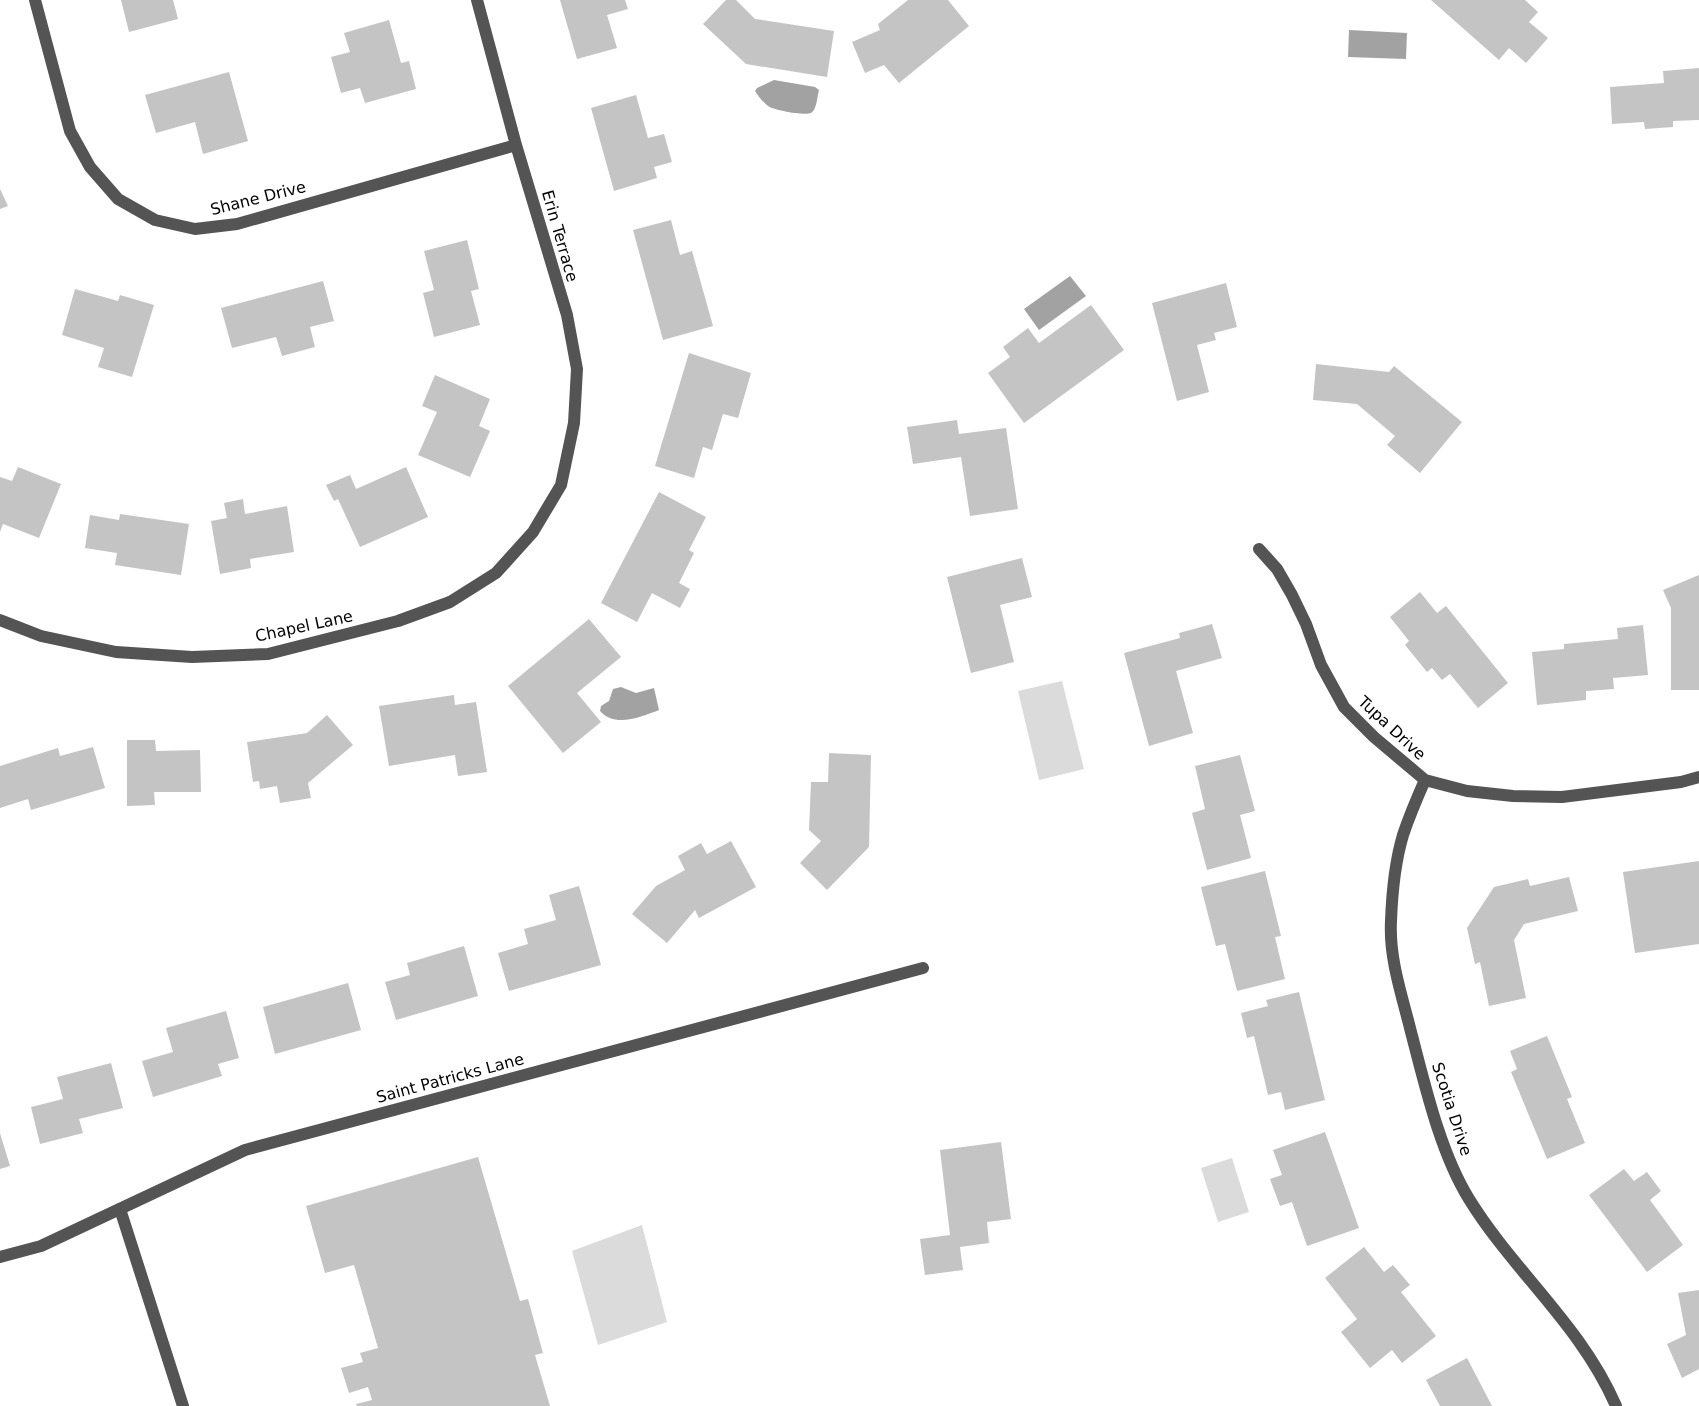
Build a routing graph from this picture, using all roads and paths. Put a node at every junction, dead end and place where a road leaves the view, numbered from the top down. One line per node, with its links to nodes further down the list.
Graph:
1 (35, 0): 3 (street, Shane Drive)
2 (477, 0): 3 (street, Erin Terrace)
3 (516, 144): 4 (street, Erin Terrace)
4 (561, 485): 6 (street, Chapel Lane)
5 (1259, 549): 8 (street, Tupa Drive)
6 (0, 620)
7 (1699, 777): 8 (street, Tupa Drive)
8 (1425, 780): 13 (street, Scotia Drive)
9 (923, 969): 10 (street, Saint Patricks Lane)
10 (120, 1209): 11 (street, Saint Patricks Lane); 12 (street)
11 (0, 1257)
12 (183, 1406)
13 (1616, 1406)

